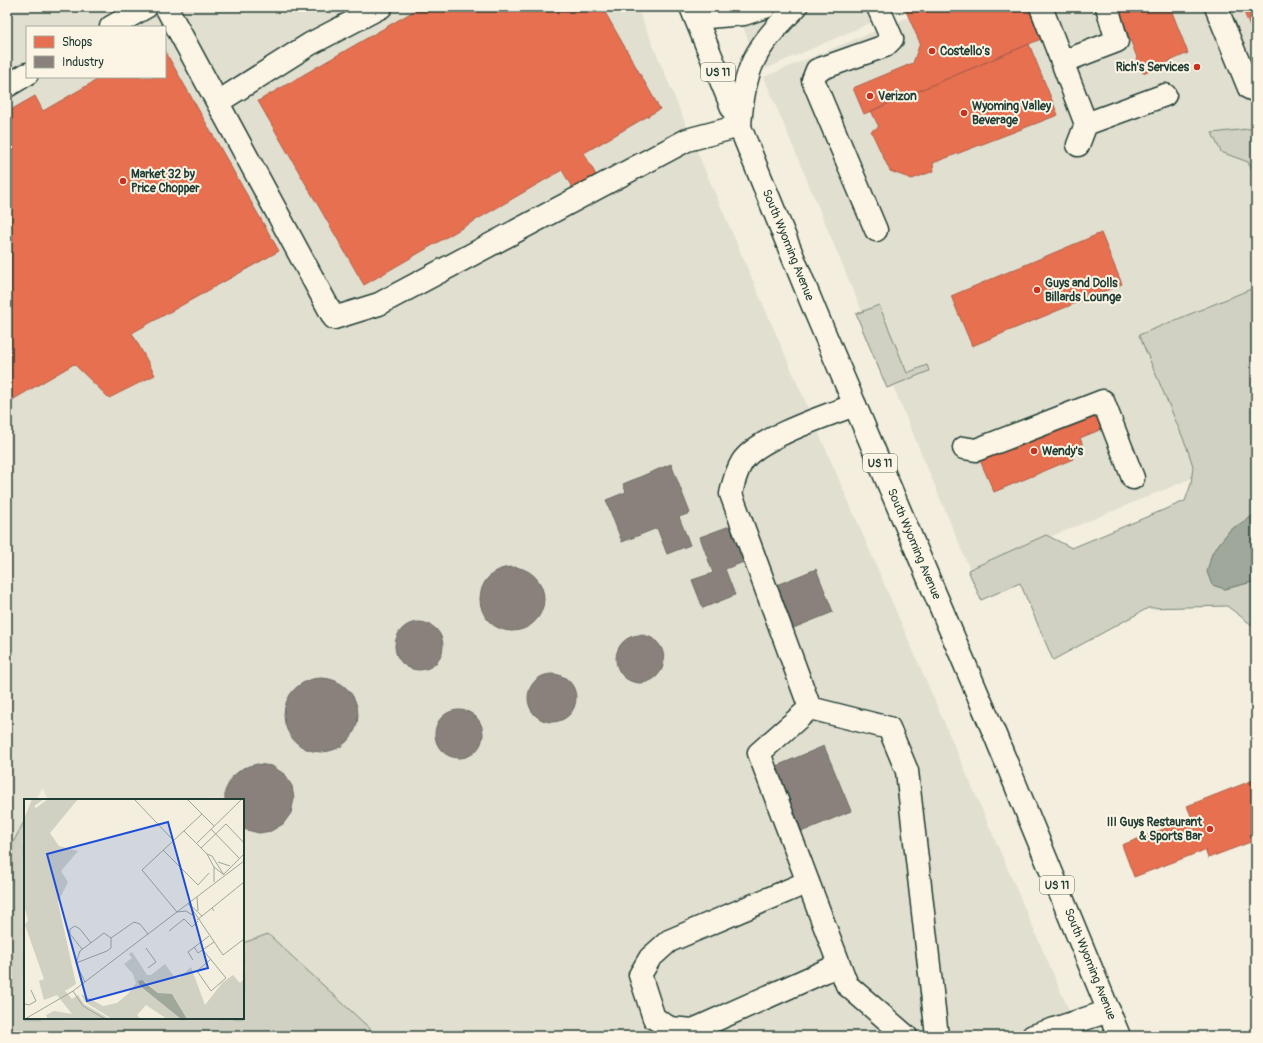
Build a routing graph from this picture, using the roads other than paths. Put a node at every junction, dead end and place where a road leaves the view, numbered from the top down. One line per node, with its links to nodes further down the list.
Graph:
1 (146, 7): 11 (main road)
2 (166, 7): 17 (main road)
3 (381, 7): 17 (main road)
4 (765, 7): 10 (main road)
5 (796, 7): 19 (main road)
6 (878, 7): 21 (main road)
7 (1041, 7): 12 (main road)
8 (1107, 7): 12 (main road)
9 (1216, 7): 15 (main road)
10 (698, 11): 19 (main road, South Wyoming Avenue / US 11)
11 (113, 26)
12 (1062, 62): 18 (main road)
13 (26, 75): 14 (main road)
14 (7, 86)
15 (1256, 91)
16 (1165, 95): 18 (main road)
17 (218, 102): 19 (main road)
18 (1086, 124): 20 (main road)
19 (740, 126): 22 (main road, South Wyoming Avenue / US 11)
20 (1078, 145)
21 (876, 230)
22 (855, 405): 25 (main road); 28 (main road, South Wyoming Avenue / US 11)
23 (964, 448): 24 (main road)
24 (1133, 478)
25 (810, 708): 26 (main road); 30 (main road)
26 (808, 882): 27 (main road); 27 (main road)
27 (840, 965): 29 (main road)
28 (1109, 1011): 31 (main road); 32 (main road, South Wyoming Avenue / US 11)
29 (906, 1036)
30 (937, 1036)
31 (1033, 1036)
32 (1119, 1036)

